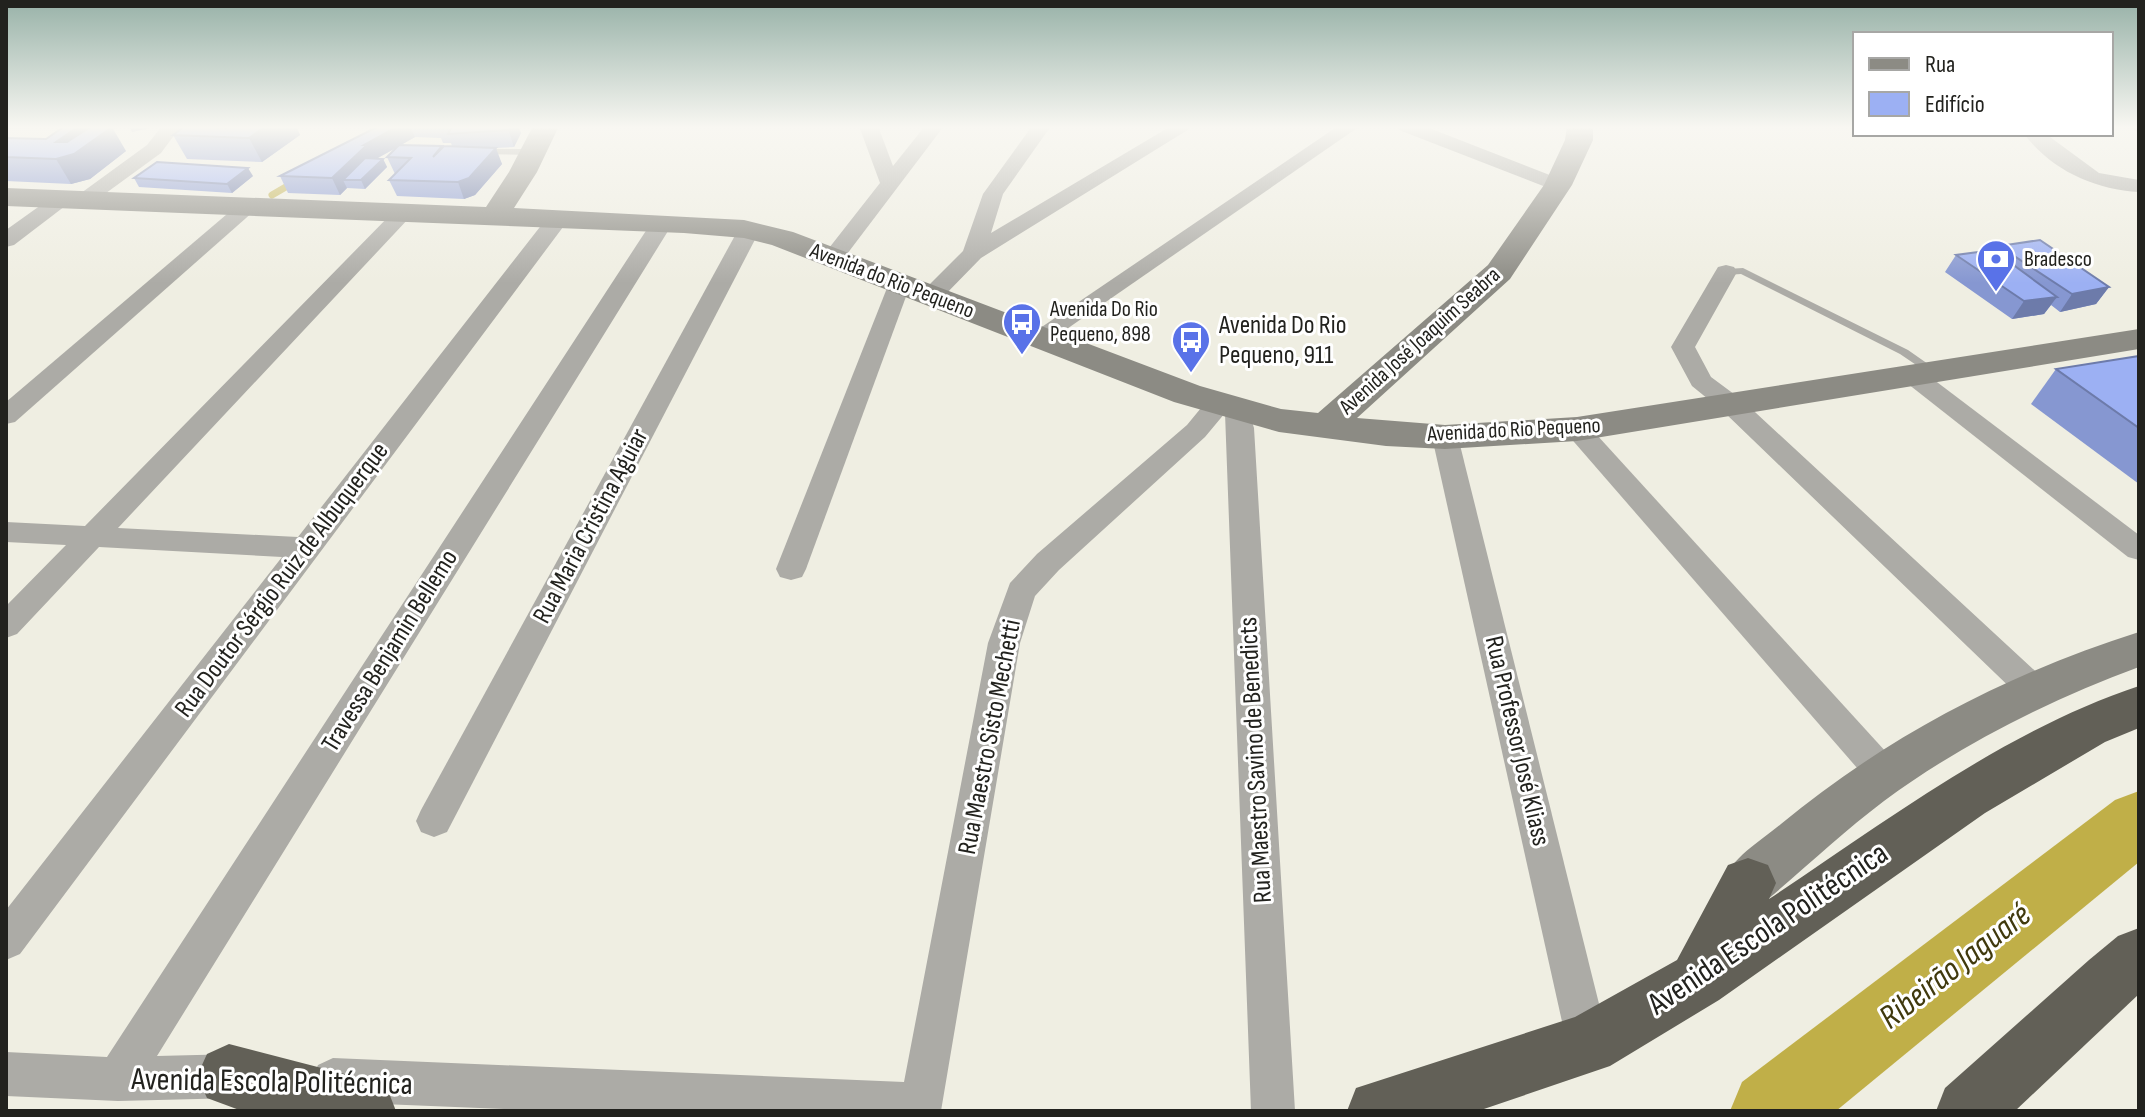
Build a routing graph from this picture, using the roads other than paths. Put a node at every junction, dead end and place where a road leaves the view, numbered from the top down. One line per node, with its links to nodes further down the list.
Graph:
1 (108, 178): 15 (street)
2 (517, 178): 18 (main road)
3 (888, 178): 11 (street)
4 (894, 178): 11 (street)
5 (1004, 178): 23 (street)
6 (1098, 178): 23 (street)
7 (1274, 178): 28 (street)
8 (1540, 178): 12 (street)
9 (1561, 178): 12 (main road, Avenida José Joaquim Seabra)
10 (2091, 178): 13 (street)
11 (890, 183): 24 (street)
12 (1558, 185): 34 (main road, Avenida José Joaquim Seabra)
13 (2139, 186)
14 (6, 197): 15 (main road, Avenida do Rio Pequeno)
15 (73, 200): 16 (main road, Avenida do Rio Pequeno); 22 (street)
16 (247, 207): 17 (main road, Avenida do Rio Pequeno); 33 (street)
17 (403, 213): 18 (main road, Avenida do Rio Pequeno); 38 (street)
18 (494, 217): 19 (main road, Avenida do Rio Pequeno)
19 (558, 219): 20 (main road, Avenida do Rio Pequeno); 39 (street, Rua Doutor Sérgio Ruiz de Albuquerque)
20 (662, 223): 21 (main road, Avenida do Rio Pequeno); 55 (street, Travessa Benjamin Bellemo)
21 (749, 230): 24 (main road, Avenida do Rio Pequeno); 47 (street, Rua Maria Cristina Aguiar)
22 (6, 240)
23 (973, 253): 27 (street)
24 (833, 257): 26 (main road, Avenida do Rio Pequeno)
25 (1726, 272): 30 (lane); 32 (street)
26 (900, 283): 27 (main road, Avenida do Rio Pequeno); 41 (street)
27 (932, 295): 28 (main road, Avenida do Rio Pequeno)
28 (1039, 337): 31 (main road, Avenida do Rio Pequeno)
29 (2139, 339): 30 (main road, Avenida do Rio Pequeno)
30 (1922, 373): 32 (main road, Avenida do Rio Pequeno); 40 (street)
31 (1228, 406): 34 (main road, Avenida do Rio Pequeno); 56 (street, Rua Maestro Sisto Mechetti); 58 (street, Rua Maestro Savino de Benedicts)
32 (1733, 406): 35 (main road, Avenida do Rio Pequeno); 44 (street)
33 (6, 416)
34 (1325, 427): 36 (main road, Avenida do Rio Pequeno)
35 (1577, 429): 36 (main road, Avenida do Rio Pequeno); 46 (street)
36 (1445, 437): 52 (street, Rua Professor José Kliass)
37 (6, 532): 38 (street)
38 (91, 537): 39 (street); 42 (street)
39 (307, 548): 49 (street, Rua Doutor Sérgio Ruiz de Albuquerque)
40 (2139, 550)
41 (791, 569)
42 (6, 626)
43 (2139, 649): 44 (main road)
44 (2034, 690): 46 (main road)
45 (2139, 706): 51 (highway, Avenida Escola Politécnica)
46 (1884, 774): 48 (main road)
47 (434, 821)
48 (1748, 883): 51 (highway)
49 (6, 941)
50 (2139, 956): 60 (highway)
51 (1698, 980): 52 (highway, Avenida Escola Politécnica)
52 (1588, 1044): 59 (highway, Avenida Escola Politécnica)
53 (6, 1074): 55 (street, Avenida Escola Politécnica)
54 (229, 1076): 55 (street, Avenida Escola Politécnica); 56 (street, Avenida Escola Politécnica); 57 (highway)
55 (118, 1079)
56 (922, 1105)
57 (364, 1111)
58 (1273, 1111)
59 (1379, 1111)
60 (1968, 1111)

